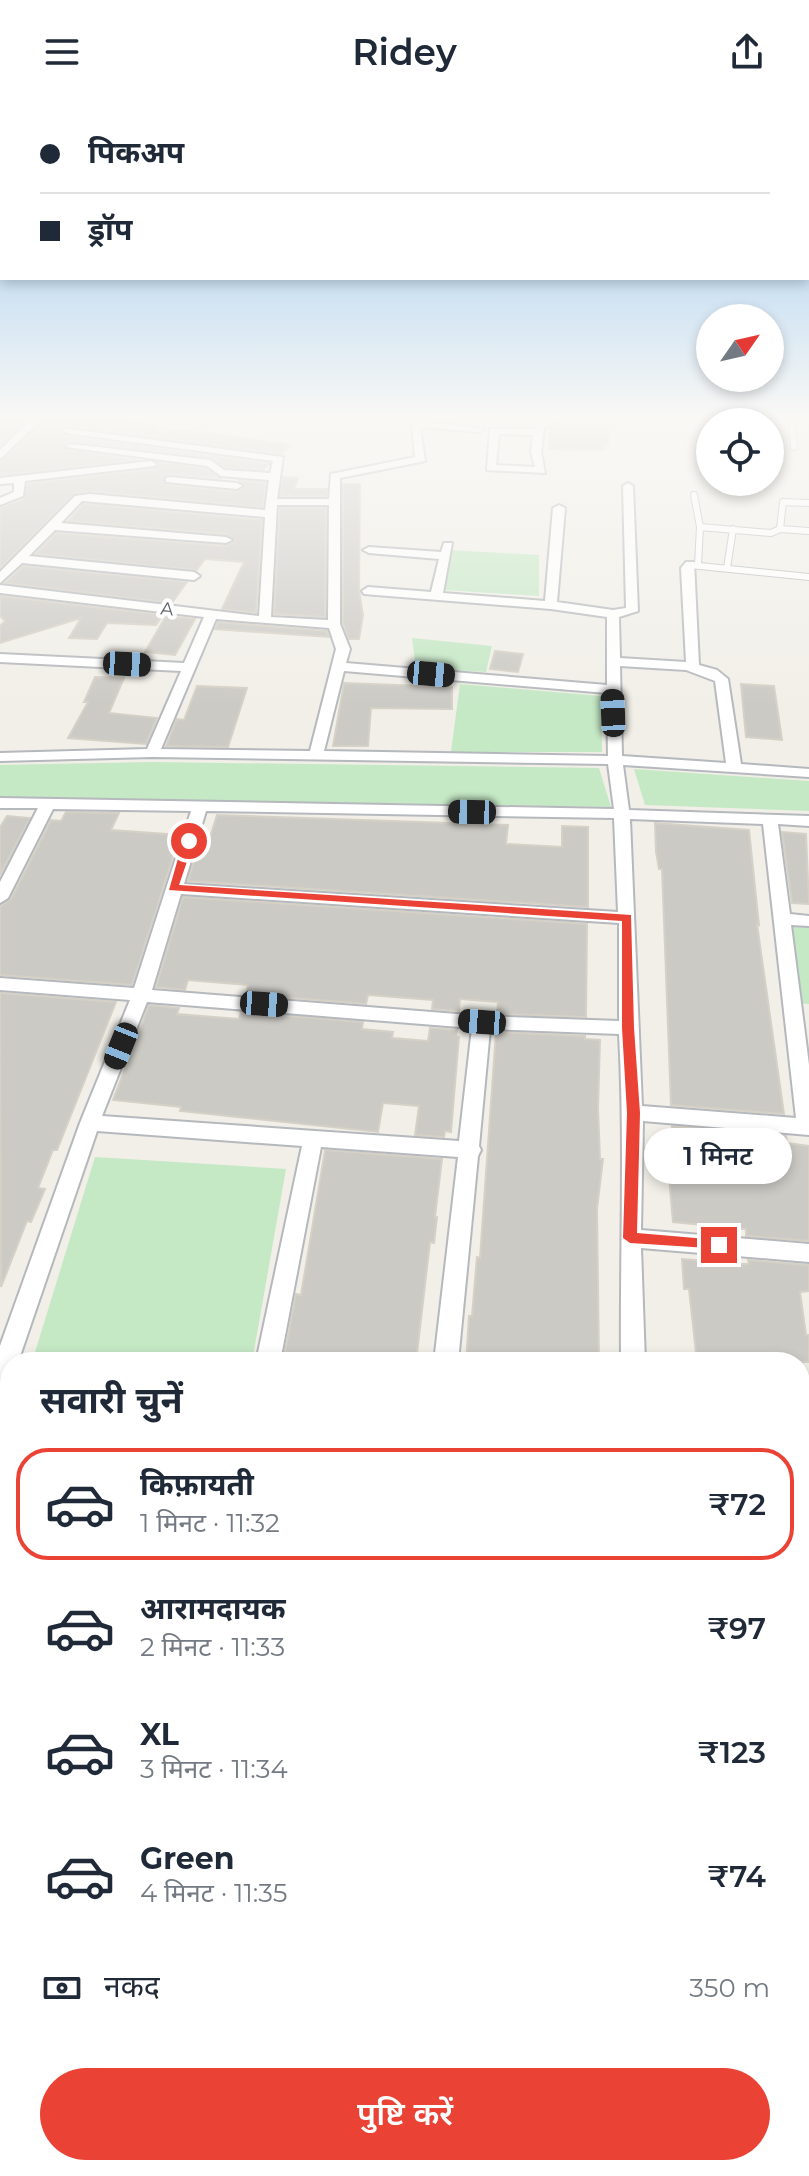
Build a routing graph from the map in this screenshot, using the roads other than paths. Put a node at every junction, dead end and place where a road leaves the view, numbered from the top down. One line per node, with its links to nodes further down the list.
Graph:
1 (65, 512): 8 (street)
2 (272, 512): 27 (street)
3 (334, 512): 28 (street)
4 (559, 512): 24 (street)
5 (629, 512): 26 (street)
6 (697, 512): 9 (lane)
7 (782, 512): 11 (lane)
8 (52, 526): 13 (street); 15 (street)
9 (700, 527): 10 (lane); 16 (lane)
10 (733, 529): 11 (lane); 17 (lane)
11 (780, 529): 12 (lane)
12 (809, 531)
13 (226, 540)
14 (369, 550): 23 (street)
15 (19, 559): 18 (street); 20 (street)
16 (694, 565): 17 (lane); 33 (street)
17 (727, 568): 19 (lane)
18 (194, 576)
19 (809, 577)
20 (0, 579)
21 (0, 589): 25 (street, A)
22 (368, 591): 23 (street)
23 (436, 596): 24 (street)
24 (551, 605): 26 (street)
25 (212, 614): 27 (street, A); 31 (street)
26 (613, 614): 30 (street)
27 (265, 621): 28 (street, A)
28 (334, 624): 32 (street)
29 (0, 658): 31 (street)
30 (614, 662): 33 (street); 34 (street)
31 (190, 667): 35 (street)
32 (340, 667): 34 (street); 36 (street)
33 (693, 668): 39 (street)
34 (612, 689): 38 (street)
35 (152, 753): 36 (street); 37 (street)
36 (316, 756): 38 (street)
37 (0, 757)
38 (615, 760): 39 (street); 44 (street)
39 (734, 767): 40 (street)
40 (809, 773)
41 (0, 803): 42 (street)
42 (48, 804): 43 (street); 48 (street)
43 (200, 807): 44 (street); 47 (street)
44 (622, 814): 45 (street); 49 (street)
45 (770, 820): 46 (street); 50 (street)
46 (809, 821)
47 (173, 888): 49 (street); 53 (street)
48 (0, 898)
49 (627, 918): 56 (street)
50 (780, 919): 51 (street); 54 (street)
51 (809, 921)
52 (0, 984): 53 (street)
53 (141, 995): 55 (street); 58 (street)
54 (801, 1012): 59 (street)
55 (482, 1022): 56 (street); 61 (street)
56 (628, 1028): 57 (street)
57 (633, 1113): 59 (street); 62 (street)
58 (90, 1123): 60 (street); 64 (street)
59 (808, 1127)
60 (313, 1139): 61 (street); 65 (street)
61 (471, 1150): 66 (street)
62 (630, 1238): 63 (street); 67 (street)
63 (809, 1253)
64 (9, 1352)
65 (270, 1352)
66 (447, 1352)
67 (633, 1352)

